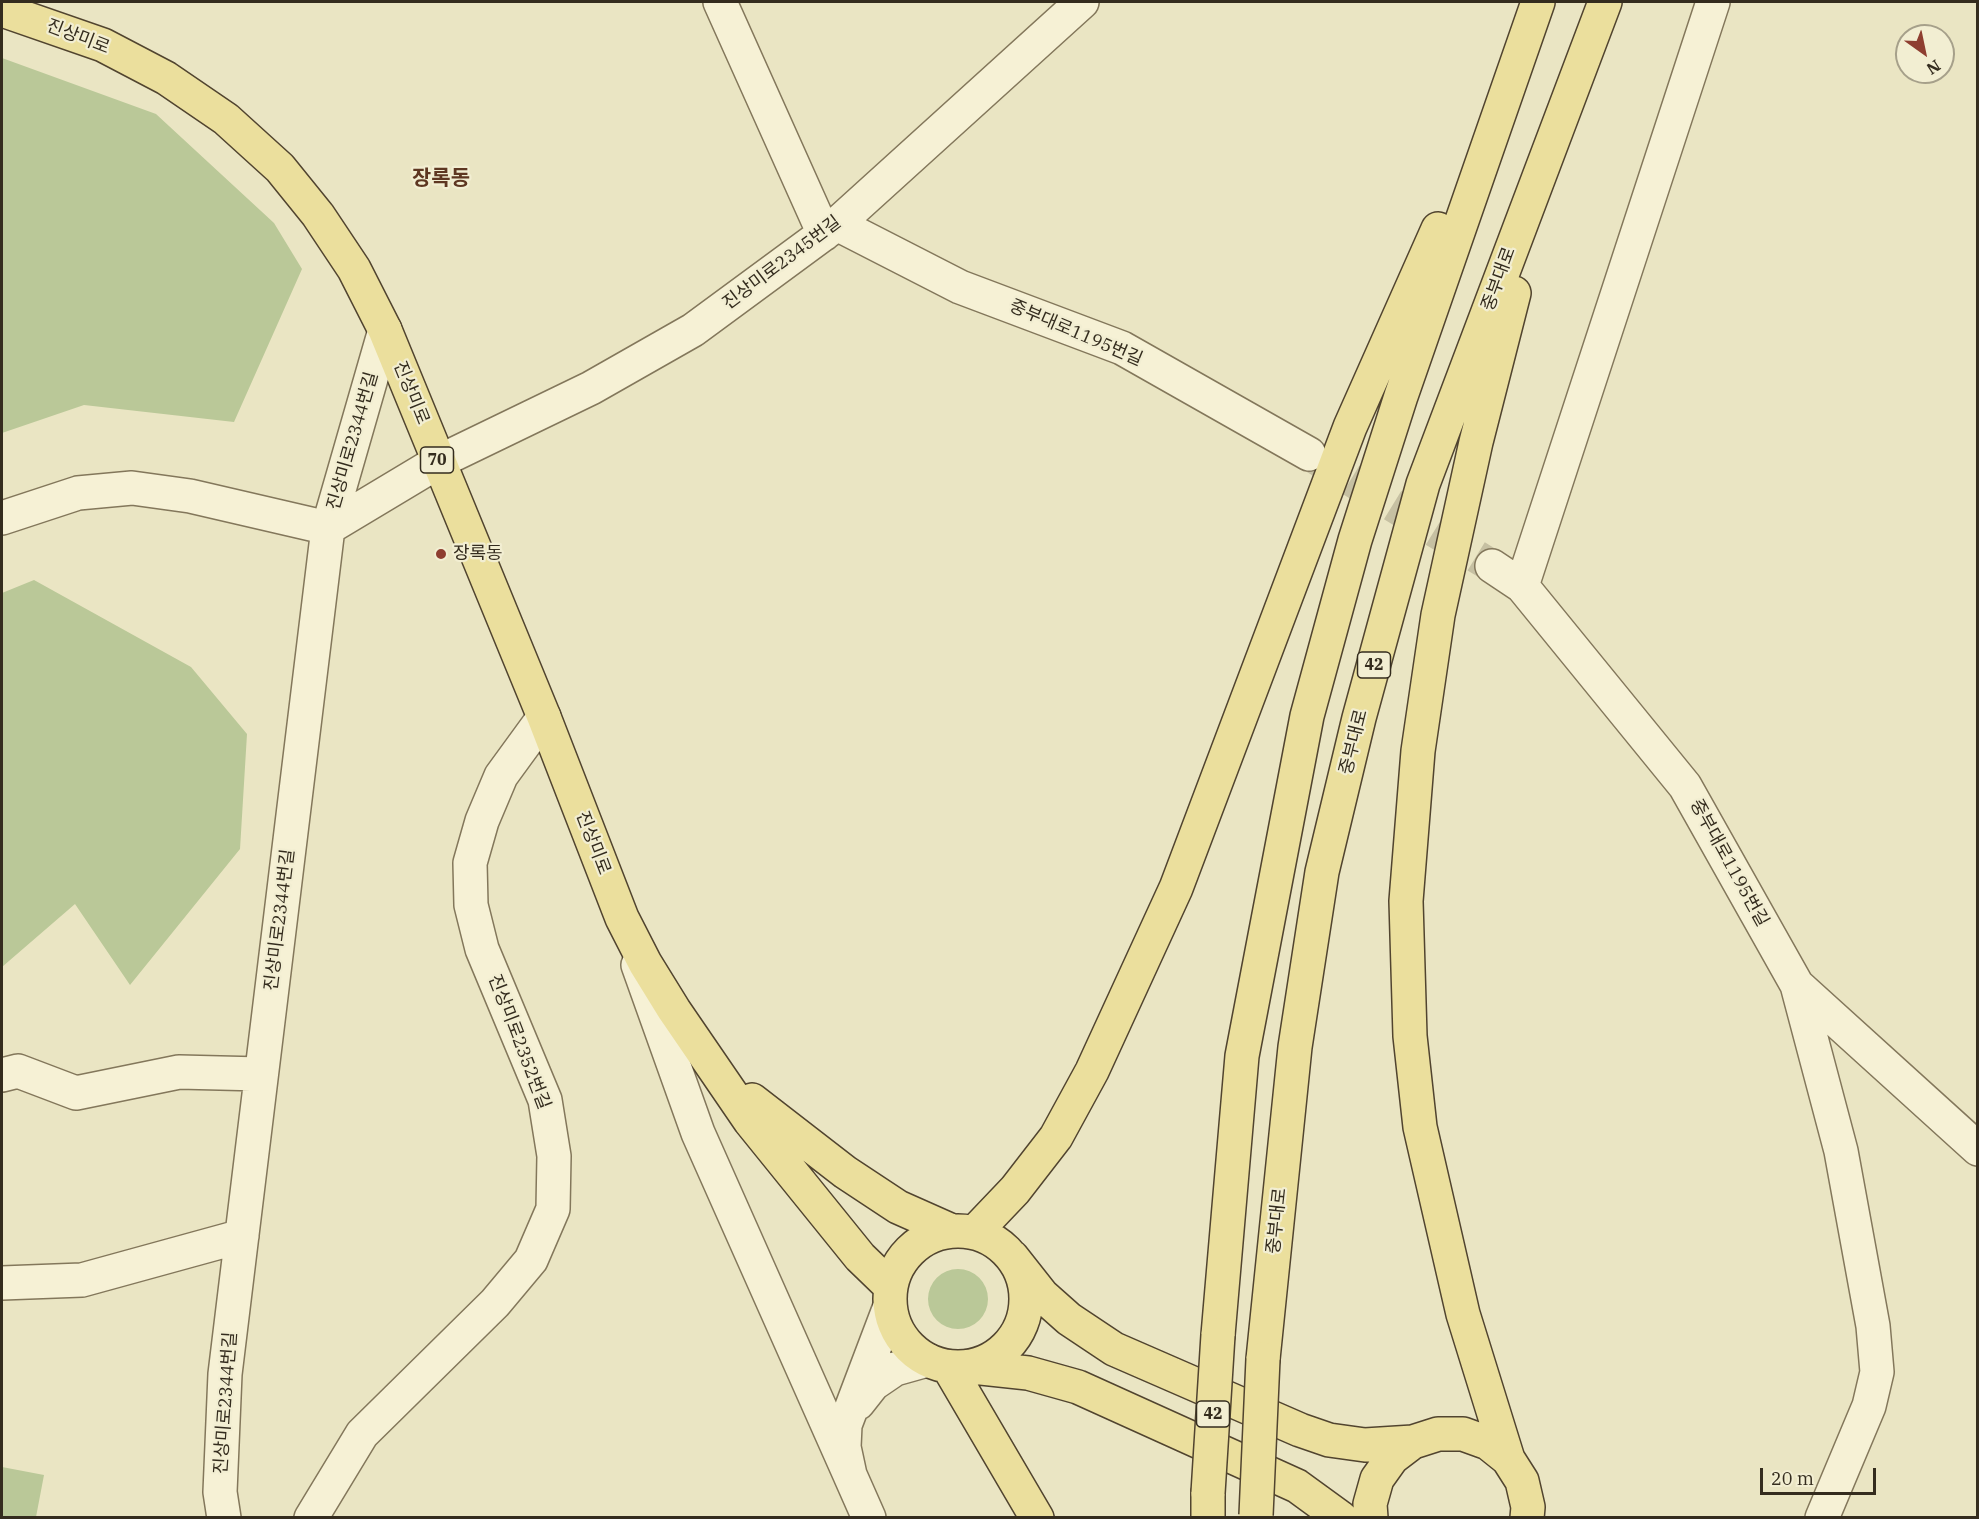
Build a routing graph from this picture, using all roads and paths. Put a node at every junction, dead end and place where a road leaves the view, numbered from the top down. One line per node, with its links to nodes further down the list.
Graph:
1 (720, 2): 8 (street)
2 (1082, 2): 8 (street, 진상미로2345번길)
3 (1605, 2): 7 (main road, 중부대로 / 42)
4 (1713, 2): 15 (street)
5 (2, 10): 9 (main road, 진상미로 / 70)
6 (1533, 13): 23 (main road); 33 (main road, 42, bridge)
7 (1553, 134): 31 (main road); 34 (main road, 중부대로 / 42, bridge)
8 (830, 229): 10 (street, 중부대로1195번길); 11 (street, 진상미로2345번길)
9 (386, 330): 11 (main road, 진상미로 / 70); 13 (street, 진상미로2344번길)
10 (1309, 454)
11 (438, 462): 13 (street, 진상미로2345번길); 16 (main road, 진상미로 / 70)
12 (2, 518): 13 (street)
13 (328, 528): 20 (street, 진상미로2344번길)
14 (1492, 566): 15 (street, 중부대로1195번길)
15 (1522, 586): 18 (street, 중부대로1195번길)
16 (544, 717): 17 (main road, 진상미로 / 70); 36 (street, 진상미로2352번길)
17 (622, 918): 19 (main road, 진상미로 / 70); 32 (street)
18 (1797, 985): 22 (street, 중부대로1195번길); 43 (street)
19 (707, 1057): 23 (main road); 27 (main road)
20 (261, 1074): 21 (street); 24 (street, 진상미로2344번길)
21 (2, 1075)
22 (1977, 1149)
23 (964, 1232): 25 (main road); 27 (main road)
24 (242, 1236): 26 (street); 35 (street, 진상미로2344번길)
25 (1012, 1257): 28 (main road); 30 (main road)
26 (2, 1283)
27 (890, 1298): 28 (main road); 29 (street)
28 (949, 1365): 29 (street); 38 (main road); 39 (main road)
29 (845, 1425): 32 (street)
30 (1413, 1442): 31 (main road); 40 (main road)
31 (1515, 1470): 41 (main road); 42 (street)
32 (850, 1475): 37 (street)
33 (1208, 1505)
34 (1256, 1516)
35 (224, 1518)
36 (311, 1518)
37 (869, 1518)
38 (1037, 1518)
39 (1341, 1518)
40 (1371, 1518)
41 (1527, 1518)
42 (1540, 1518)
43 (1822, 1518)

